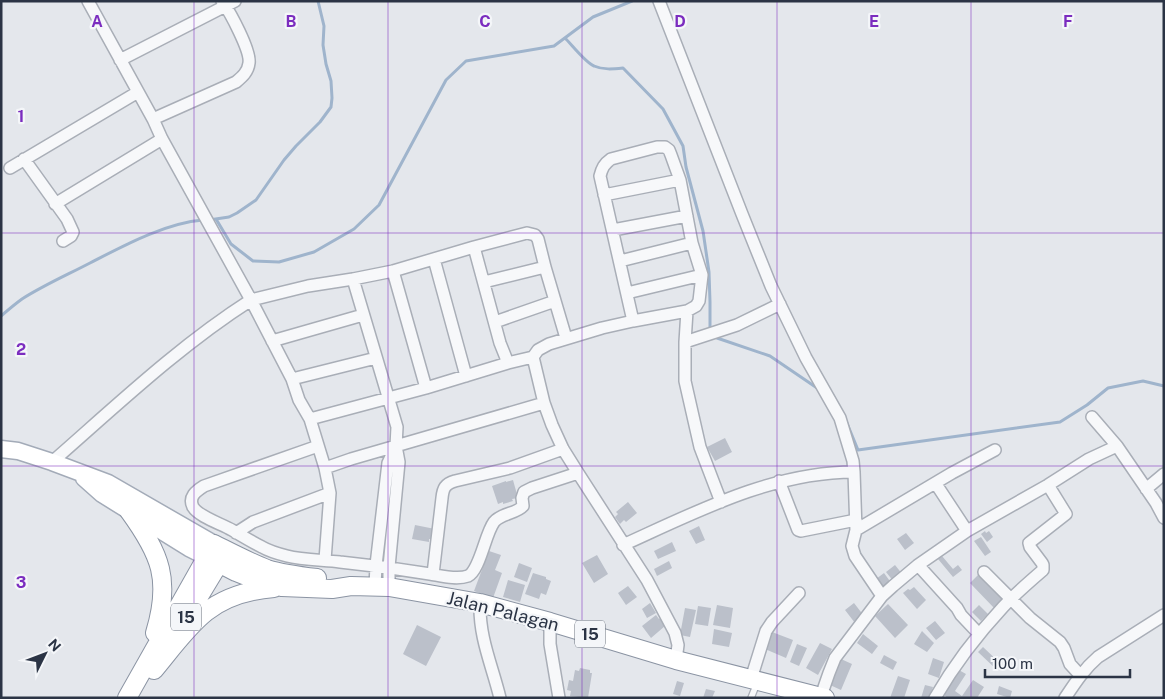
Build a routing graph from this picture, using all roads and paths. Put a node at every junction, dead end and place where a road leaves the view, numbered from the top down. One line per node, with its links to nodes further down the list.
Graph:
1 (88, 1): 4 (street)
2 (659, 1): 28 (street)
3 (228, 3): 4 (street); 6 (street)
4 (120, 60): 5 (street)
5 (138, 92): 6 (street); 8 (street)
6 (152, 119): 7 (street)
7 (162, 139): 12 (street); 26 (street)
8 (24, 159): 9 (street); 12 (street)
9 (10, 168)
10 (680, 180): 11 (street); 11 (street); 13 (street)
11 (604, 195): 14 (street)
12 (55, 204): 15 (street)
13 (687, 216): 14 (street); 16 (street)
14 (613, 230): 19 (street)
15 (63, 241)
16 (692, 243): 19 (street); 22 (street)
17 (474, 247): 18 (street); 20 (street); 24 (street)
18 (434, 259): 21 (street); 39 (street)
19 (620, 260): 25 (street)
20 (545, 267): 24 (street); 27 (street)
21 (393, 271): 23 (street); 41 (street)
22 (702, 275): 25 (street); 29 (street)
23 (353, 280): 26 (street); 30 (street)
24 (484, 282): 32 (street)
25 (627, 293): 31 (street)
26 (251, 300): 34 (street); 52 (street)
27 (555, 302): 32 (street); 33 (street)
28 (780, 304): 35 (street); 55 (street)
29 (687, 311): 31 (street); 35 (street)
30 (363, 315): 34 (street); 37 (street)
31 (633, 321): 33 (street)
32 (495, 322): 38 (street)
33 (566, 338): 36 (street)
34 (272, 341): 40 (street)
35 (685, 342): 63 (street)
36 (533, 357): 38 (street); 43 (street)
37 (376, 358): 40 (street); 42 (street)
38 (508, 363): 39 (street)
39 (466, 376): 41 (street)
40 (292, 379): 45 (street)
41 (426, 388): 42 (street)
42 (388, 398): 45 (street); 47 (street)
43 (544, 402): 47 (street); 50 (street)
44 (1092, 417): 48 (street)
45 (310, 419): 46 (street)
46 (318, 446): 53 (street); 68 (street)
47 (396, 446): 53 (street); 72 (street); 74 (street)
48 (1117, 446): 60 (street); 61 (street)
49 (1, 448): 52 (main road, Jalan Palagan)
50 (563, 449): 56 (street); 76 (street)
51 (994, 450): 59 (street)
52 (52, 462): 54 (main road, Jalan Palagan)
53 (326, 468): 62 (street)
54 (77, 472): 64 (main road, Jalan Palagan); 70 (main road, Jalan Palagan)
55 (854, 472): 58 (street); 66 (street)
56 (578, 473): 69 (street); 76 (street)
57 (1164, 474): 61 (street)
58 (779, 482): 63 (street); 66 (street)
59 (936, 484): 66 (street); 67 (street)
60 (1048, 485): 67 (street); 82 (street)
61 (1146, 488): 65 (street)
62 (330, 493): 68 (street); 71 (street)
63 (721, 502): 69 (street)
64 (129, 511): 70 (main road, Jalan Palagan); 88 (highway)
65 (1164, 518)
66 (856, 525): 81 (street)
67 (967, 531): 73 (street)
68 (236, 533): 71 (street)
69 (624, 544): 87 (street)
70 (217, 554): 77 (highway, Jalan Palagan / 15); 79 (highway, Jalan Palagan / 15); 88 (highway, 15)
71 (325, 560): 72 (street)
72 (376, 565): 74 (street); 78 (street)
73 (918, 565): 81 (street); 86 (street)
74 (389, 567): 76 (street); 78 (street)
75 (984, 572): 82 (street)
76 (434, 574)
77 (351, 586): 78 (highway, Jalan Palagan / 15); 79 (highway, Jalan Palagan / 15)
78 (382, 586): 83 (highway, Jalan Palagan / 15)
79 (282, 587): 88 (highway, 15)
80 (799, 593): 90 (street)
81 (882, 596): 91 (street)
82 (1011, 599): 86 (street); 89 (street)
83 (480, 603): 85 (highway, Jalan Palagan / 15); 94 (street)
84 (1164, 614): 89 (street)
85 (550, 622): 87 (highway, Jalan Palagan / 15); 95 (street)
86 (979, 634): 97 (street)
87 (676, 660): 90 (highway, Jalan Palagan / 15)
88 (150, 667): 92 (highway, 15); 93 (highway, 15)
89 (1080, 675): 98 (street)
90 (754, 680): 91 (highway, Jalan Palagan / 15); 96 (lane)
91 (817, 697)
92 (127, 698)
93 (138, 698)
94 (500, 698)
95 (559, 698)
96 (751, 698)
97 (935, 698)
98 (1064, 698)

